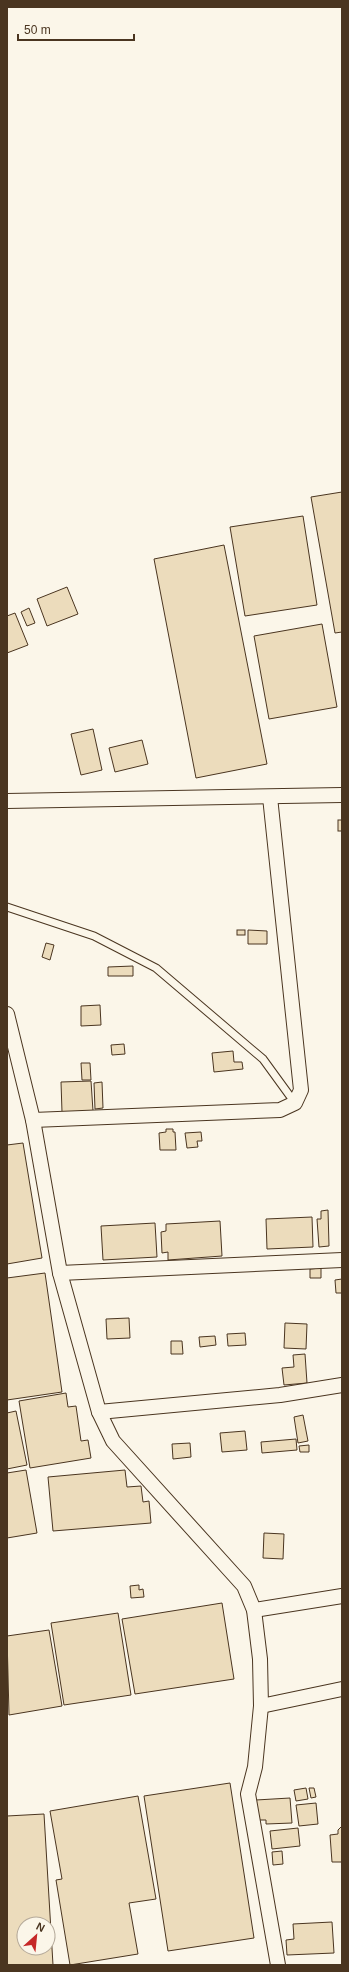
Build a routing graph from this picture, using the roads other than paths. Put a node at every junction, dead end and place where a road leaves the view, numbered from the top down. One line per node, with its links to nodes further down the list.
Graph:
1 (342, 795): 2 (street)
2 (270, 797): 3 (street); 6 (street)
3 (7, 801)
4 (7, 906): 6 (lane)
5 (7, 1014): 7 (street)
6 (295, 1103): 7 (street)
7 (33, 1120): 9 (street)
8 (342, 1260): 9 (street)
9 (60, 1273): 11 (street)
10 (342, 1385): 11 (street)
11 (99, 1412): 13 (street)
12 (342, 1596): 13 (street)
13 (254, 1610): 15 (street)
14 (342, 1688): 15 (street)
15 (261, 1706): 16 (street)
16 (278, 1965)

